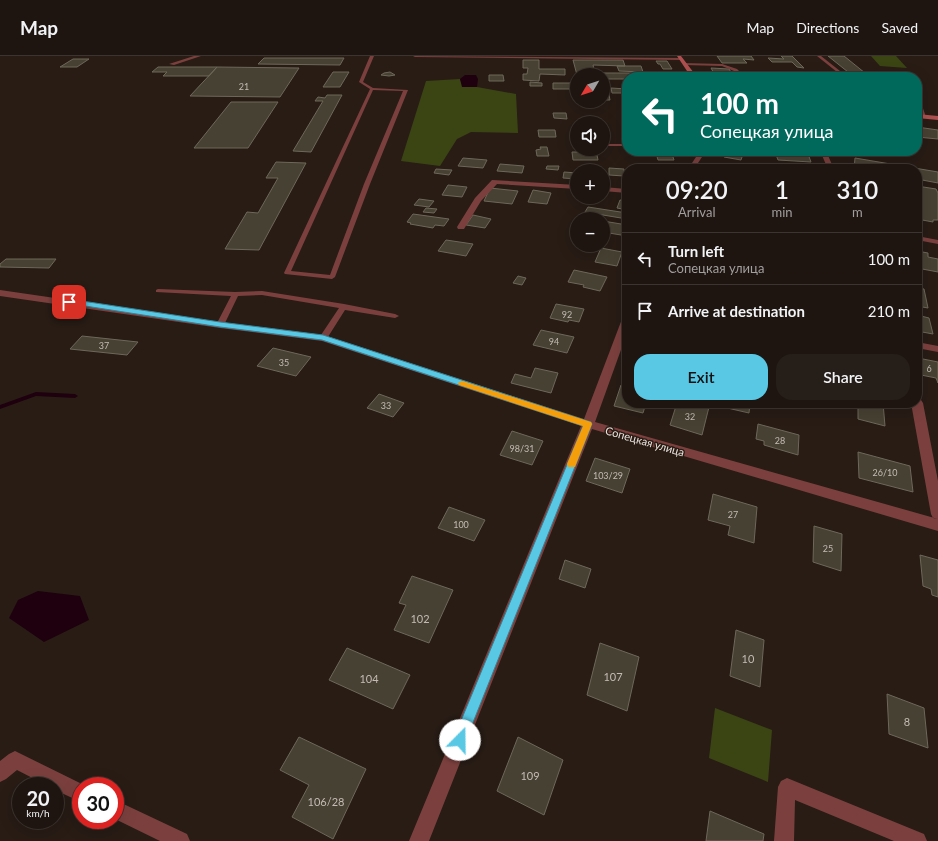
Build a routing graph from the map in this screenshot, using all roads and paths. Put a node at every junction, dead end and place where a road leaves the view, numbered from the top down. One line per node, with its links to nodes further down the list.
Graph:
1 (199, 56): 6 (street)
2 (372, 56): 10 (lane)
3 (415, 56): 5 (street)
4 (819, 56): 9 (lane)
5 (681, 60): 7 (main road); 8 (lane)
6 (172, 64)
7 (690, 72)
8 (739, 72)
9 (839, 72)
10 (372, 89): 10 (lane)
11 (922, 116): 12 (main road)
12 (938, 118)
13 (610, 145): 14 (lane)
14 (622, 145)
15 (570, 187): 18 (street)
16 (610, 190): 17 (street)
17 (622, 191)
18 (461, 227)
19 (922, 239): 20 (street)
20 (938, 242)
21 (158, 291): 23 (lane)
22 (0, 293): 26 (street, Сопецкая улица)
23 (235, 294): 24 (lane); 26 (lane)
24 (344, 306): 25 (lane); 28 (lane)
25 (395, 316)
26 (220, 325): 28 (street, Сопецкая улица)
27 (622, 333): 32 (street)
28 (323, 338): 32 (street, Сопецкая улица)
29 (922, 346): 30 (street)
30 (938, 350)
31 (918, 408): 33 (street)
32 (588, 424): 34 (street, Сопецкая улица); 39 (street)
33 (938, 514)
34 (938, 525)
35 (0, 773): 36 (street)
36 (72, 788)
37 (124, 813): 38 (street)
38 (180, 841)
39 (419, 841)
40 (784, 841): 41 (street)
41 (917, 841)

